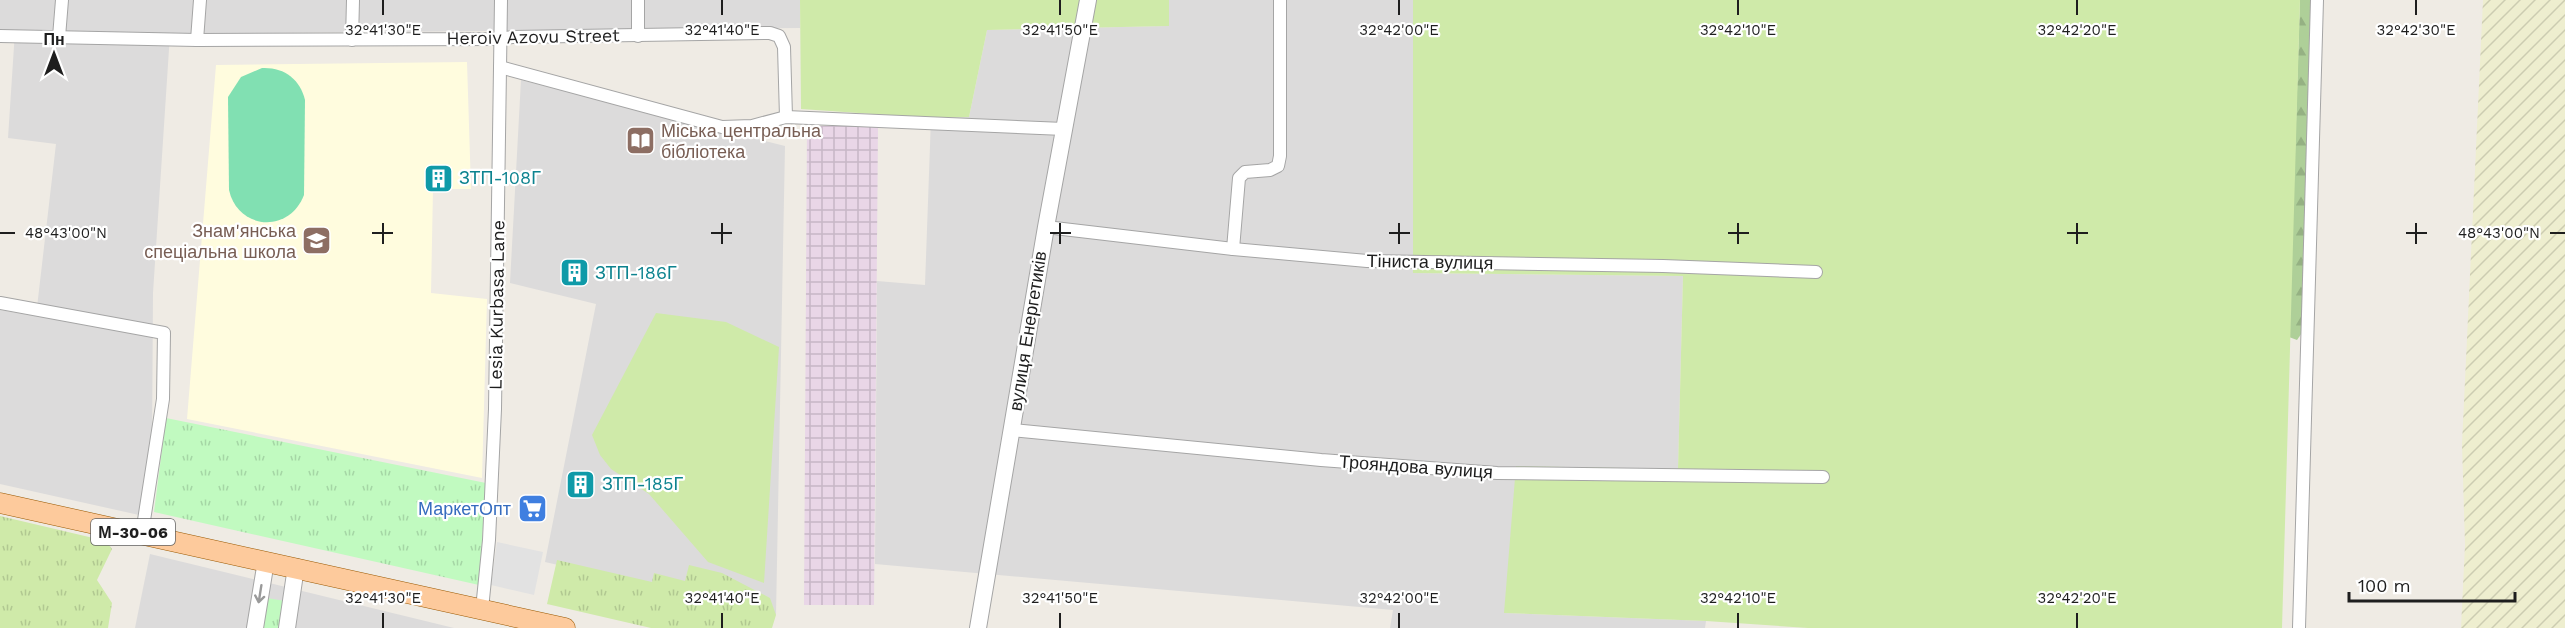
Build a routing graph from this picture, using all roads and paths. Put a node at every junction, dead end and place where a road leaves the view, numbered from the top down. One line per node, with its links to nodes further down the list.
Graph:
1 (62, 0): 11 (street)
2 (200, 0): 13 (street)
3 (352, 0): 14 (street)
4 (501, 0): 12 (street, Lesia Kurbasa Lane)
5 (638, 0): 10 (street)
6 (1088, 0): 17 (street, вулиця Енергетиків)
7 (1280, 0): 19 (street)
8 (2317, 0): 33 (street)
9 (0, 36): 11 (street, Heroiv Azovu Street)
10 (638, 36): 12 (street, Heroiv Azovu Street); 16 (street, Heroiv Azovu Street)
11 (59, 37): 13 (street, Heroiv Azovu Street)
12 (500, 39): 14 (street, Heroiv Azovu Street); 15 (street, Lesia Kurbasa Lane)
13 (197, 40): 14 (street, Heroiv Azovu Street)
14 (352, 40)
15 (500, 67): 16 (street); 28 (street, Lesia Kurbasa Lane)
16 (786, 117): 17 (street)
17 (1064, 129): 18 (street, вулиця Енергетиків)
18 (1046, 226): 19 (street, Тіниста вулиця); 22 (street, вулиця Енергетиків)
19 (1233, 249): 20 (street, Тіниста вулиця)
20 (1815, 272)
21 (0, 303): 25 (street)
22 (1012, 430): 23 (street, Трояндова вулиця); 32 (street, вулиця Енергетиків)
23 (1823, 477)
24 (0, 503): 25 (main road, М-30-06)
25 (142, 534): 26 (main road, М-30-06)
26 (266, 561): 27 (main road, М-30-06); 29 (street, one-way to 29)
27 (296, 567): 28 (main road, М-30-06); 30 (street)
28 (482, 609): 31 (main road, М-30-06)
29 (255, 628)
30 (287, 628)
31 (565, 628)
32 (978, 628)
33 (2299, 628)

